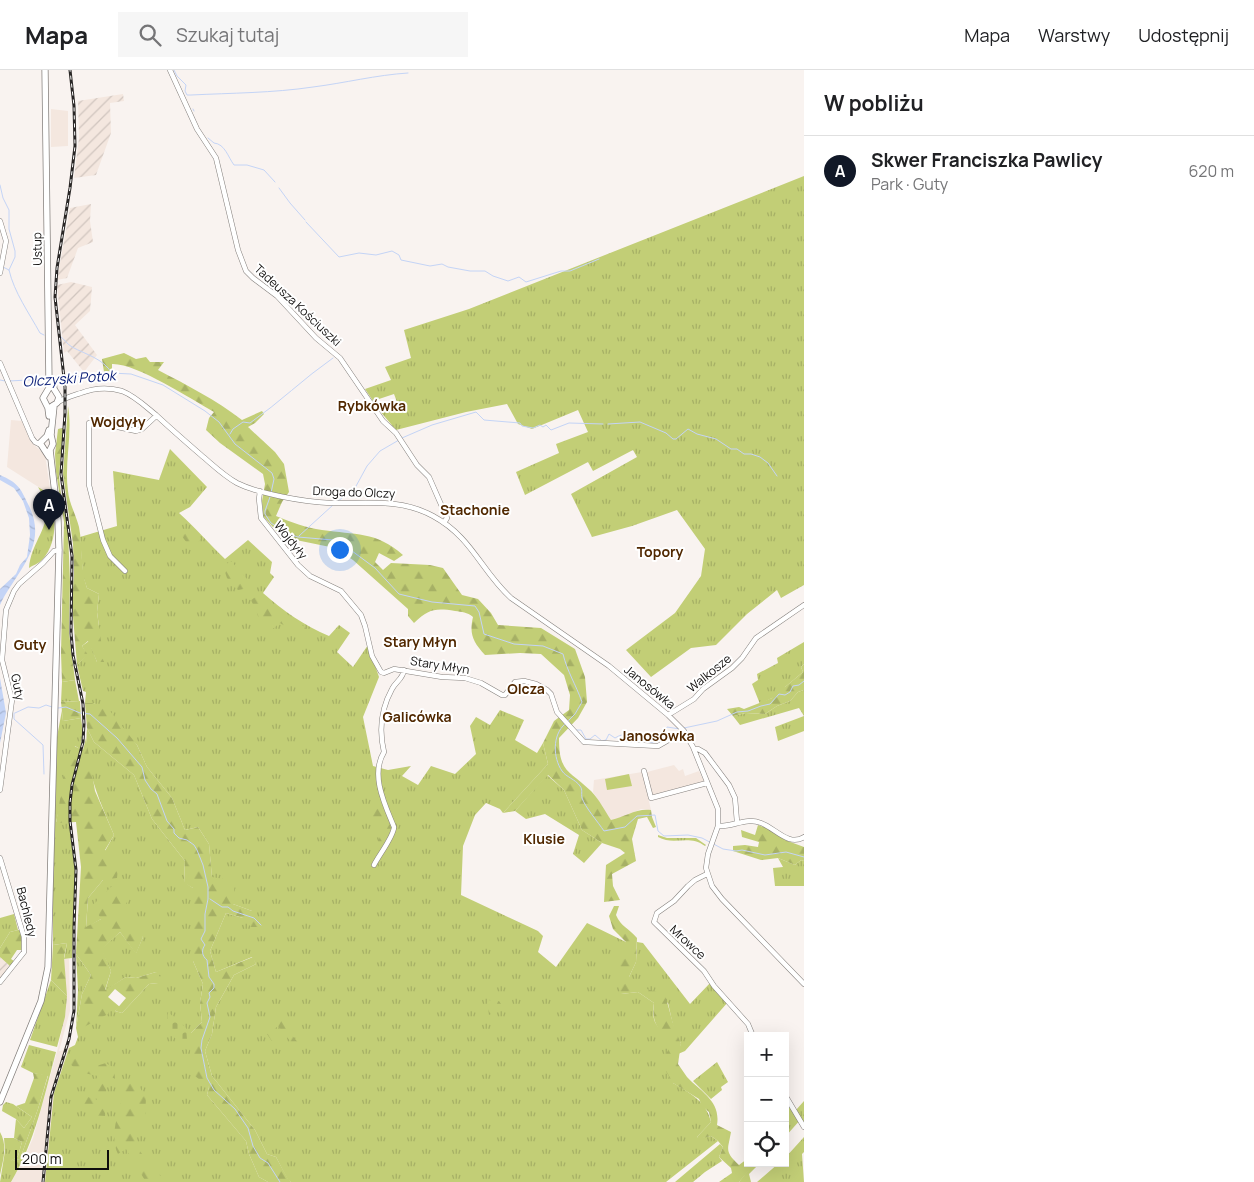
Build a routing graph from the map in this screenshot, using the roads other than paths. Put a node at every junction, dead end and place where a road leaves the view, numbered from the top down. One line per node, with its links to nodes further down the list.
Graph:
1 (45, 70): 6 (main road, Ustup)
2 (170, 70): 14 (street, Tadeusza Kościuszki)
3 (0, 221): 4 (street)
4 (0, 273)
5 (0, 363): 12 (street)
6 (51, 379): 7 (main road, Ustup); 8 (main road, Ustup)
7 (47, 391): 8 (main road); 10 (main road, Ustup)
8 (57, 393): 9 (street); 10 (main road)
9 (66, 398): 10 (street); 11 (street)
10 (53, 405): 12 (main road)
11 (156, 416): 13 (street); 16 (street)
12 (46, 443): 15 (main road)
13 (262, 492): 14 (street, Droga do Olczy); 18 (street, Wojdyły)
14 (444, 523): 19 (street, Droga do Olczy)
15 (59, 550): 26 (street, Guty); 37 (main road)
16 (124, 571)
17 (804, 605): 21 (street, Walkosze)
18 (359, 611): 20 (street, Stary Młyn)
19 (601, 660): 21 (street, Janosówka)
20 (404, 670): 22 (street, Stary Młyn); 31 (street)
21 (668, 715): 22 (street, Janosówka)
22 (684, 731): 23 (street, Janosówka)
23 (694, 749): 25 (street, Janosówka); 27 (street)
24 (644, 771): 25 (street)
25 (708, 782): 28 (street, Janosówka)
26 (0, 790)
27 (737, 822): 28 (street); 29 (street)
28 (718, 826): 32 (street)
29 (804, 837)
30 (0, 858): 33 (street, Bachledy)
31 (374, 865)
32 (707, 874): 34 (street); 35 (street, Mrowce)
33 (0, 982)
34 (804, 984)
35 (752, 1032)
36 (789, 1101): 38 (street)
37 (0, 1102)
38 (804, 1127)

